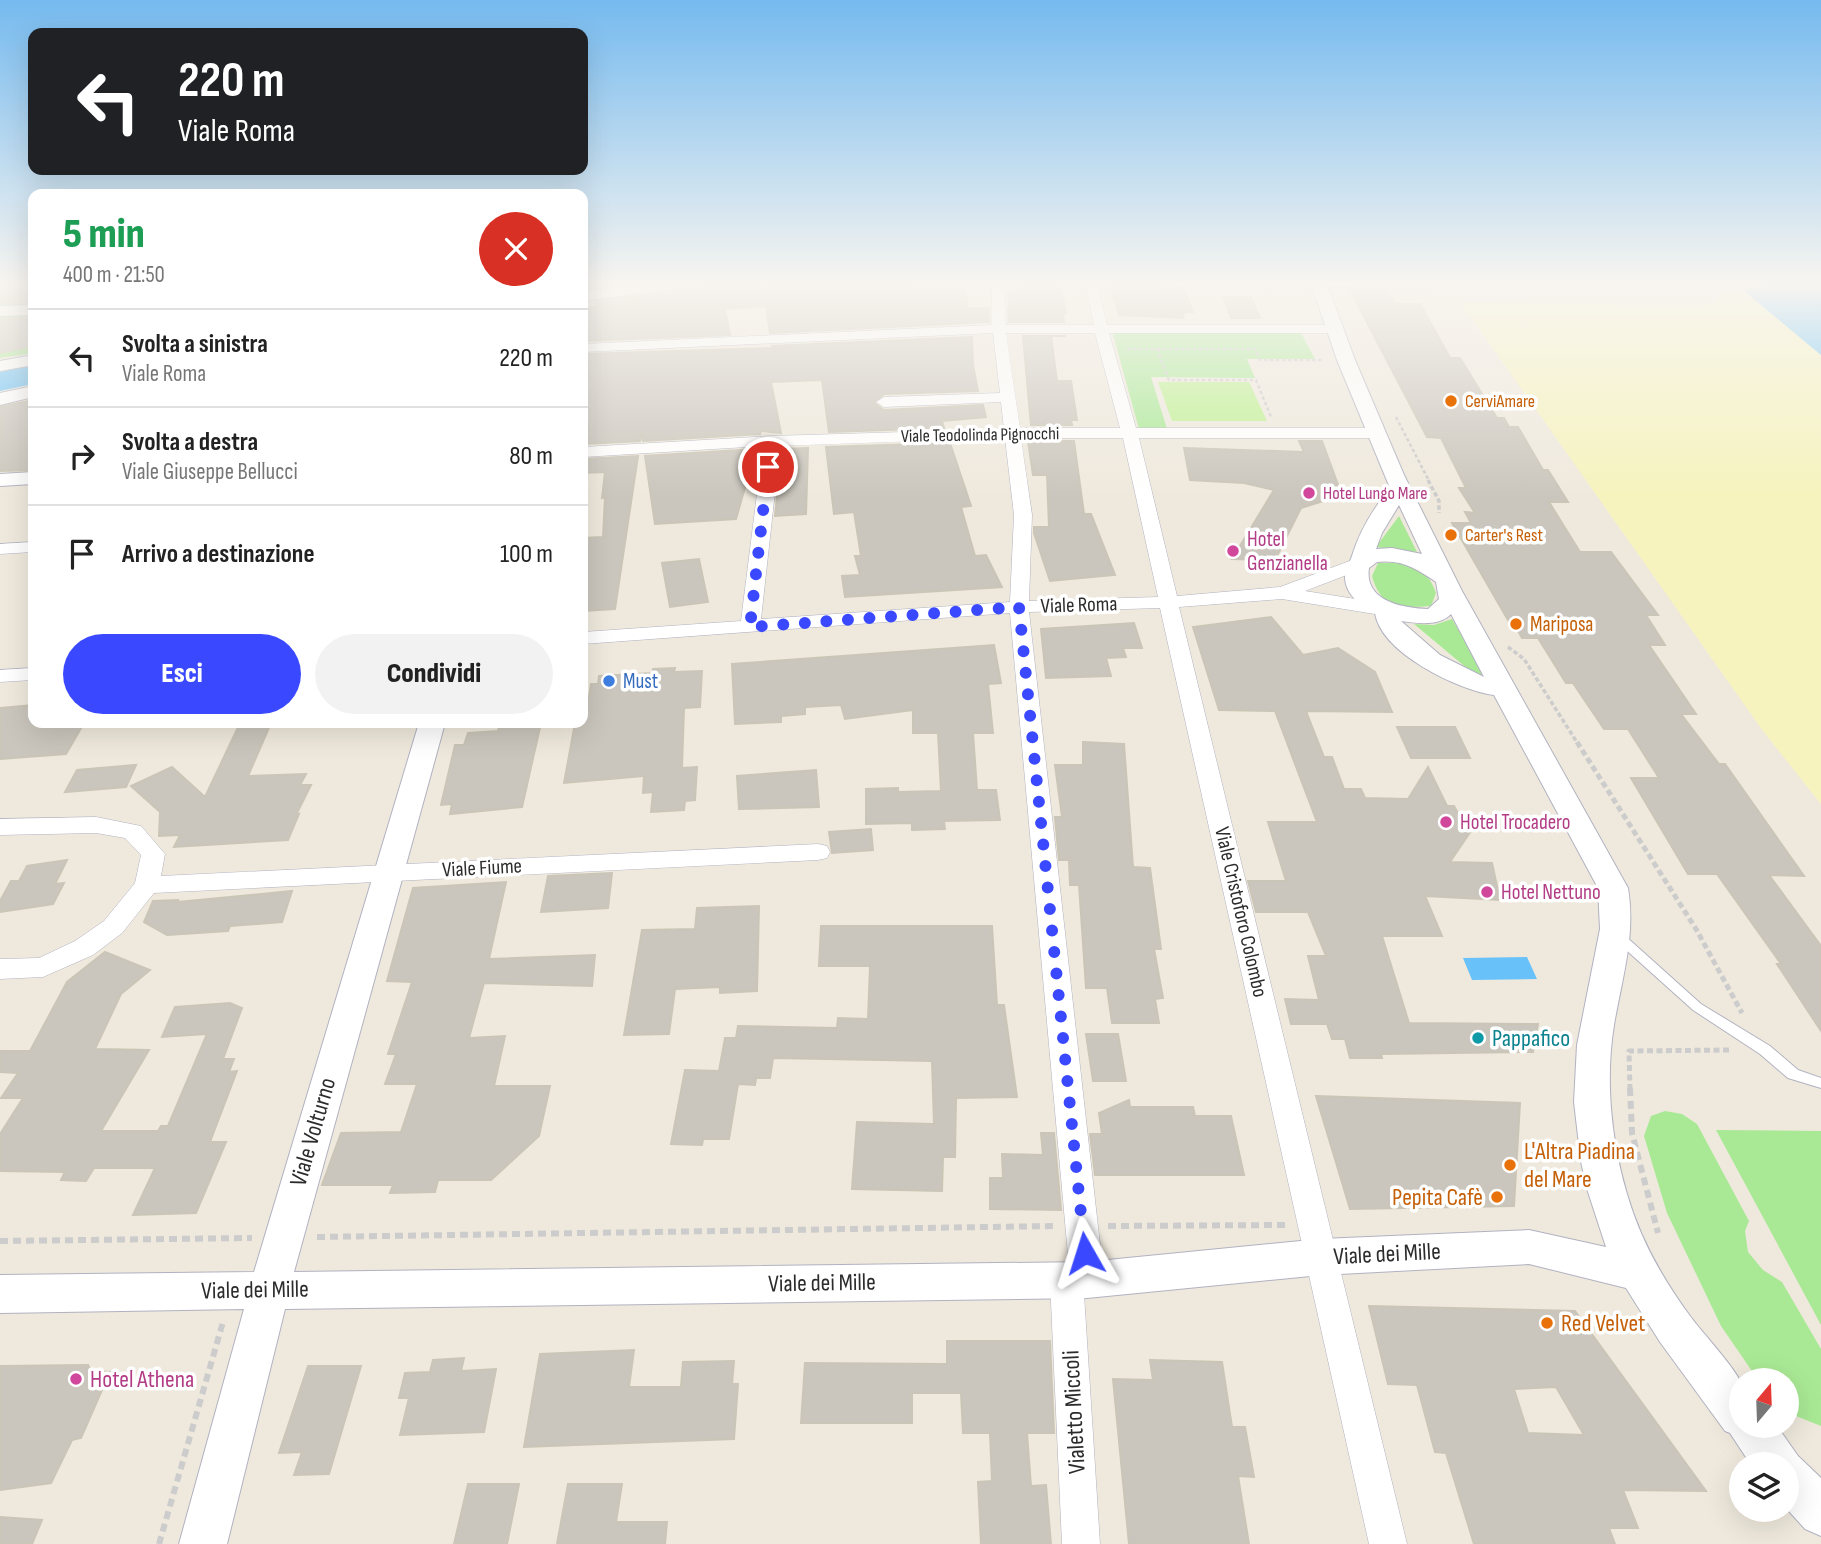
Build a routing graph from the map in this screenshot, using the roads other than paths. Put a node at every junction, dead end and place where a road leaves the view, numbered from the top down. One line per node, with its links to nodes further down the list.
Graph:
1 (1002, 353): 7 (street)
2 (1108, 353): 11 (street, Viale Cristoforo Colombo)
3 (1343, 353): 12 (street)
4 (28, 361): 5 (street)
5 (0, 366)
6 (28, 393): 8 (street)
7 (1008, 397): 9 (street); 10 (street)
8 (0, 399)
9 (884, 402)
10 (1013, 433): 11 (street, Viale Teodolinda Pignocchi); 13 (street, Viale Teodolinda Pignocchi); 24 (street)
11 (1132, 433): 12 (street, Viale Teodolinda Pignocchi); 23 (street, Viale Cristoforo Colombo)
12 (1377, 433): 17 (street)
13 (772, 441): 14 (street, Viale Teodolinda Pignocchi); 26 (street)
14 (588, 452)
15 (28, 478): 16 (street)
16 (0, 480)
17 (1399, 489): 20 (street); 21 (street)
18 (28, 547): 19 (street)
19 (0, 549)
20 (1363, 562): 21 (street); 22 (street, Viale Roma); 25 (street)
21 (1447, 585): 25 (street); 30 (street)
22 (1282, 593): 23 (street, Viale Roma); 25 (street, Viale Roma)
23 (1168, 602): 24 (street, Viale Roma); 39 (street, Viale Cristoforo Colombo)
24 (1019, 607): 26 (street, Viale Roma); 41 (street, Vialetto Miccoli)
25 (1387, 610): 30 (street)
26 (750, 627): 27 (street, Viale Roma)
27 (588, 638)
28 (28, 674): 29 (street)
29 (0, 676)
30 (1503, 688): 36 (street)
31 (431, 728): 34 (street, Viale Volturno)
32 (0, 827): 35 (street)
33 (818, 852): 34 (street, Viale Fiume)
34 (388, 873): 35 (street, Viale Fiume); 42 (street, Viale Volturno)
35 (147, 885): 37 (street)
36 (1616, 935): 38 (lane); 40 (street)
37 (0, 969)
38 (1821, 1083)
39 (1317, 1241): 40 (street, Viale dei Mille); 41 (street, Viale dei Mille); 51 (street, Viale Cristoforo Colombo)
40 (1639, 1273): 44 (street)
41 (1077, 1280): 42 (street, Viale dei Mille); 50 (street, Vialetto Miccoli)
42 (251, 1290): 43 (street, Viale dei Mille); 49 (street, Viale Volturno)
43 (0, 1294)
44 (1729, 1400)
45 (1758, 1438): 46 (street)
46 (1769, 1452)
47 (1799, 1488): 48 (street)
48 (1821, 1513)
49 (203, 1544)
50 (1081, 1544)
51 (1388, 1544)

